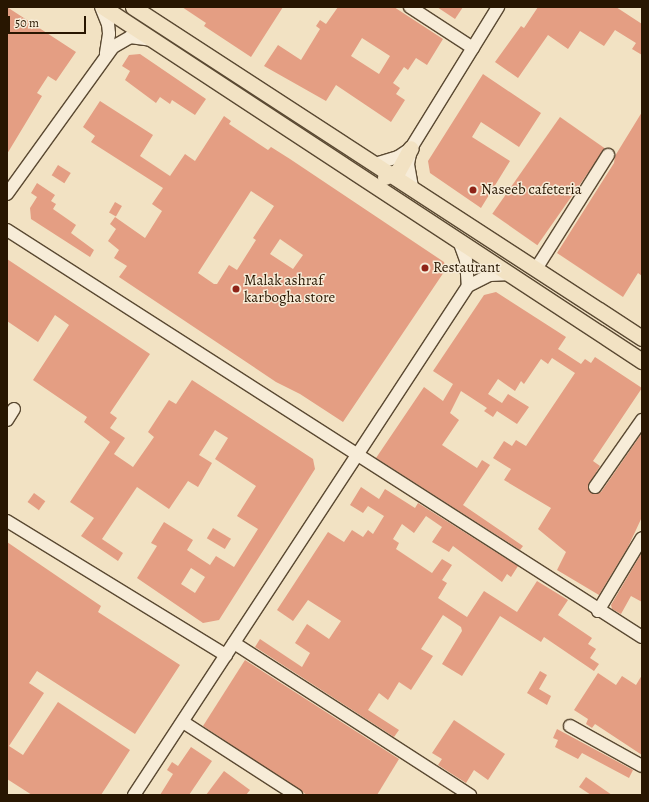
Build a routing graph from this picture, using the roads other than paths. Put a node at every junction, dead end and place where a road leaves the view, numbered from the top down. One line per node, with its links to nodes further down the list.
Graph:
1 (102, 7): 5 (main road); 7 (street)
2 (133, 7): 10 (main road)
3 (410, 7): 6 (street)
4 (498, 7): 6 (street)
5 (151, 40): 7 (street); 12 (main road)
6 (473, 48): 8 (street)
7 (106, 54): 14 (street)
8 (411, 148): 10 (street); 11 (main road); 13 (street)
9 (608, 155): 17 (street)
10 (376, 164): 11 (main road)
11 (393, 176): 12 (main road); 13 (main road)
12 (362, 177): 16 (main road)
13 (412, 187): 17 (main road)
14 (7, 194)
15 (7, 230): 25 (street)
16 (459, 241): 18 (main road); 19 (street)
17 (536, 269): 20 (main road)
18 (511, 274): 19 (street); 21 (main road)
19 (468, 286): 25 (street)
20 (642, 338)
21 (642, 361)
22 (14, 409): 23 (street)
23 (7, 420)
24 (642, 420): 26 (street)
25 (356, 456): 29 (street); 31 (street)
26 (594, 487)
27 (7, 521): 32 (street)
28 (642, 538): 29 (street)
29 (598, 611): 30 (street)
30 (642, 638)
31 (234, 643): 32 (street); 38 (street)
32 (226, 655): 33 (street)
33 (183, 722): 36 (street); 37 (street)
34 (570, 726): 35 (street)
35 (642, 766)
36 (134, 795)
37 (296, 795)
38 (470, 795)

